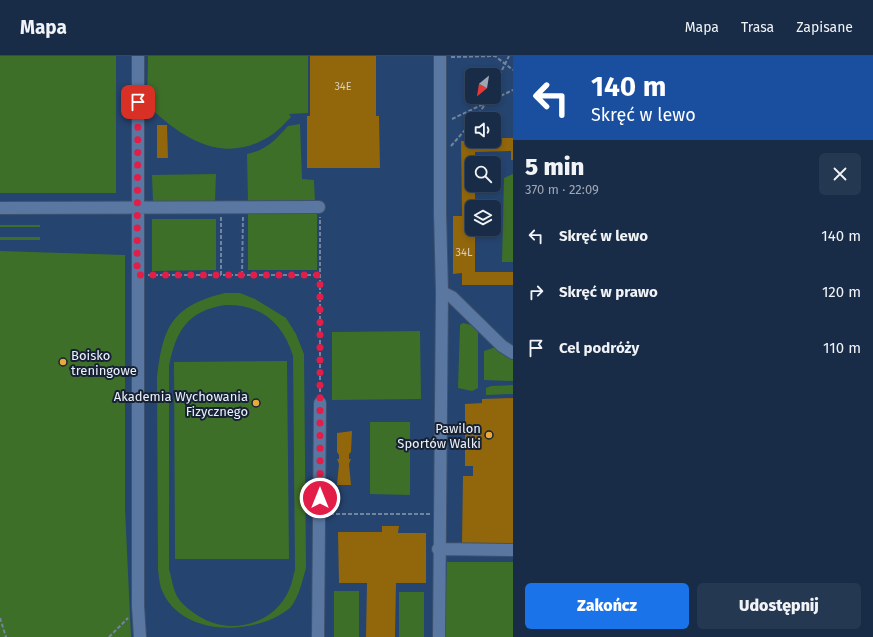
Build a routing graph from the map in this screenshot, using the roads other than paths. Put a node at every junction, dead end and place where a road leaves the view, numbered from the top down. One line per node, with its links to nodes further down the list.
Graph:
1 (138, 56): 5 (street)
2 (440, 56): 6 (street)
3 (0, 208): 5 (street)
4 (319, 208): 5 (street)
5 (137, 209): 11 (street)
6 (442, 292): 7 (street); 9 (street)
7 (513, 353)
8 (320, 403): 12 (street)
9 (438, 549): 10 (street); 13 (street)
10 (513, 550)
11 (140, 637)
12 (318, 637)
13 (439, 637)

